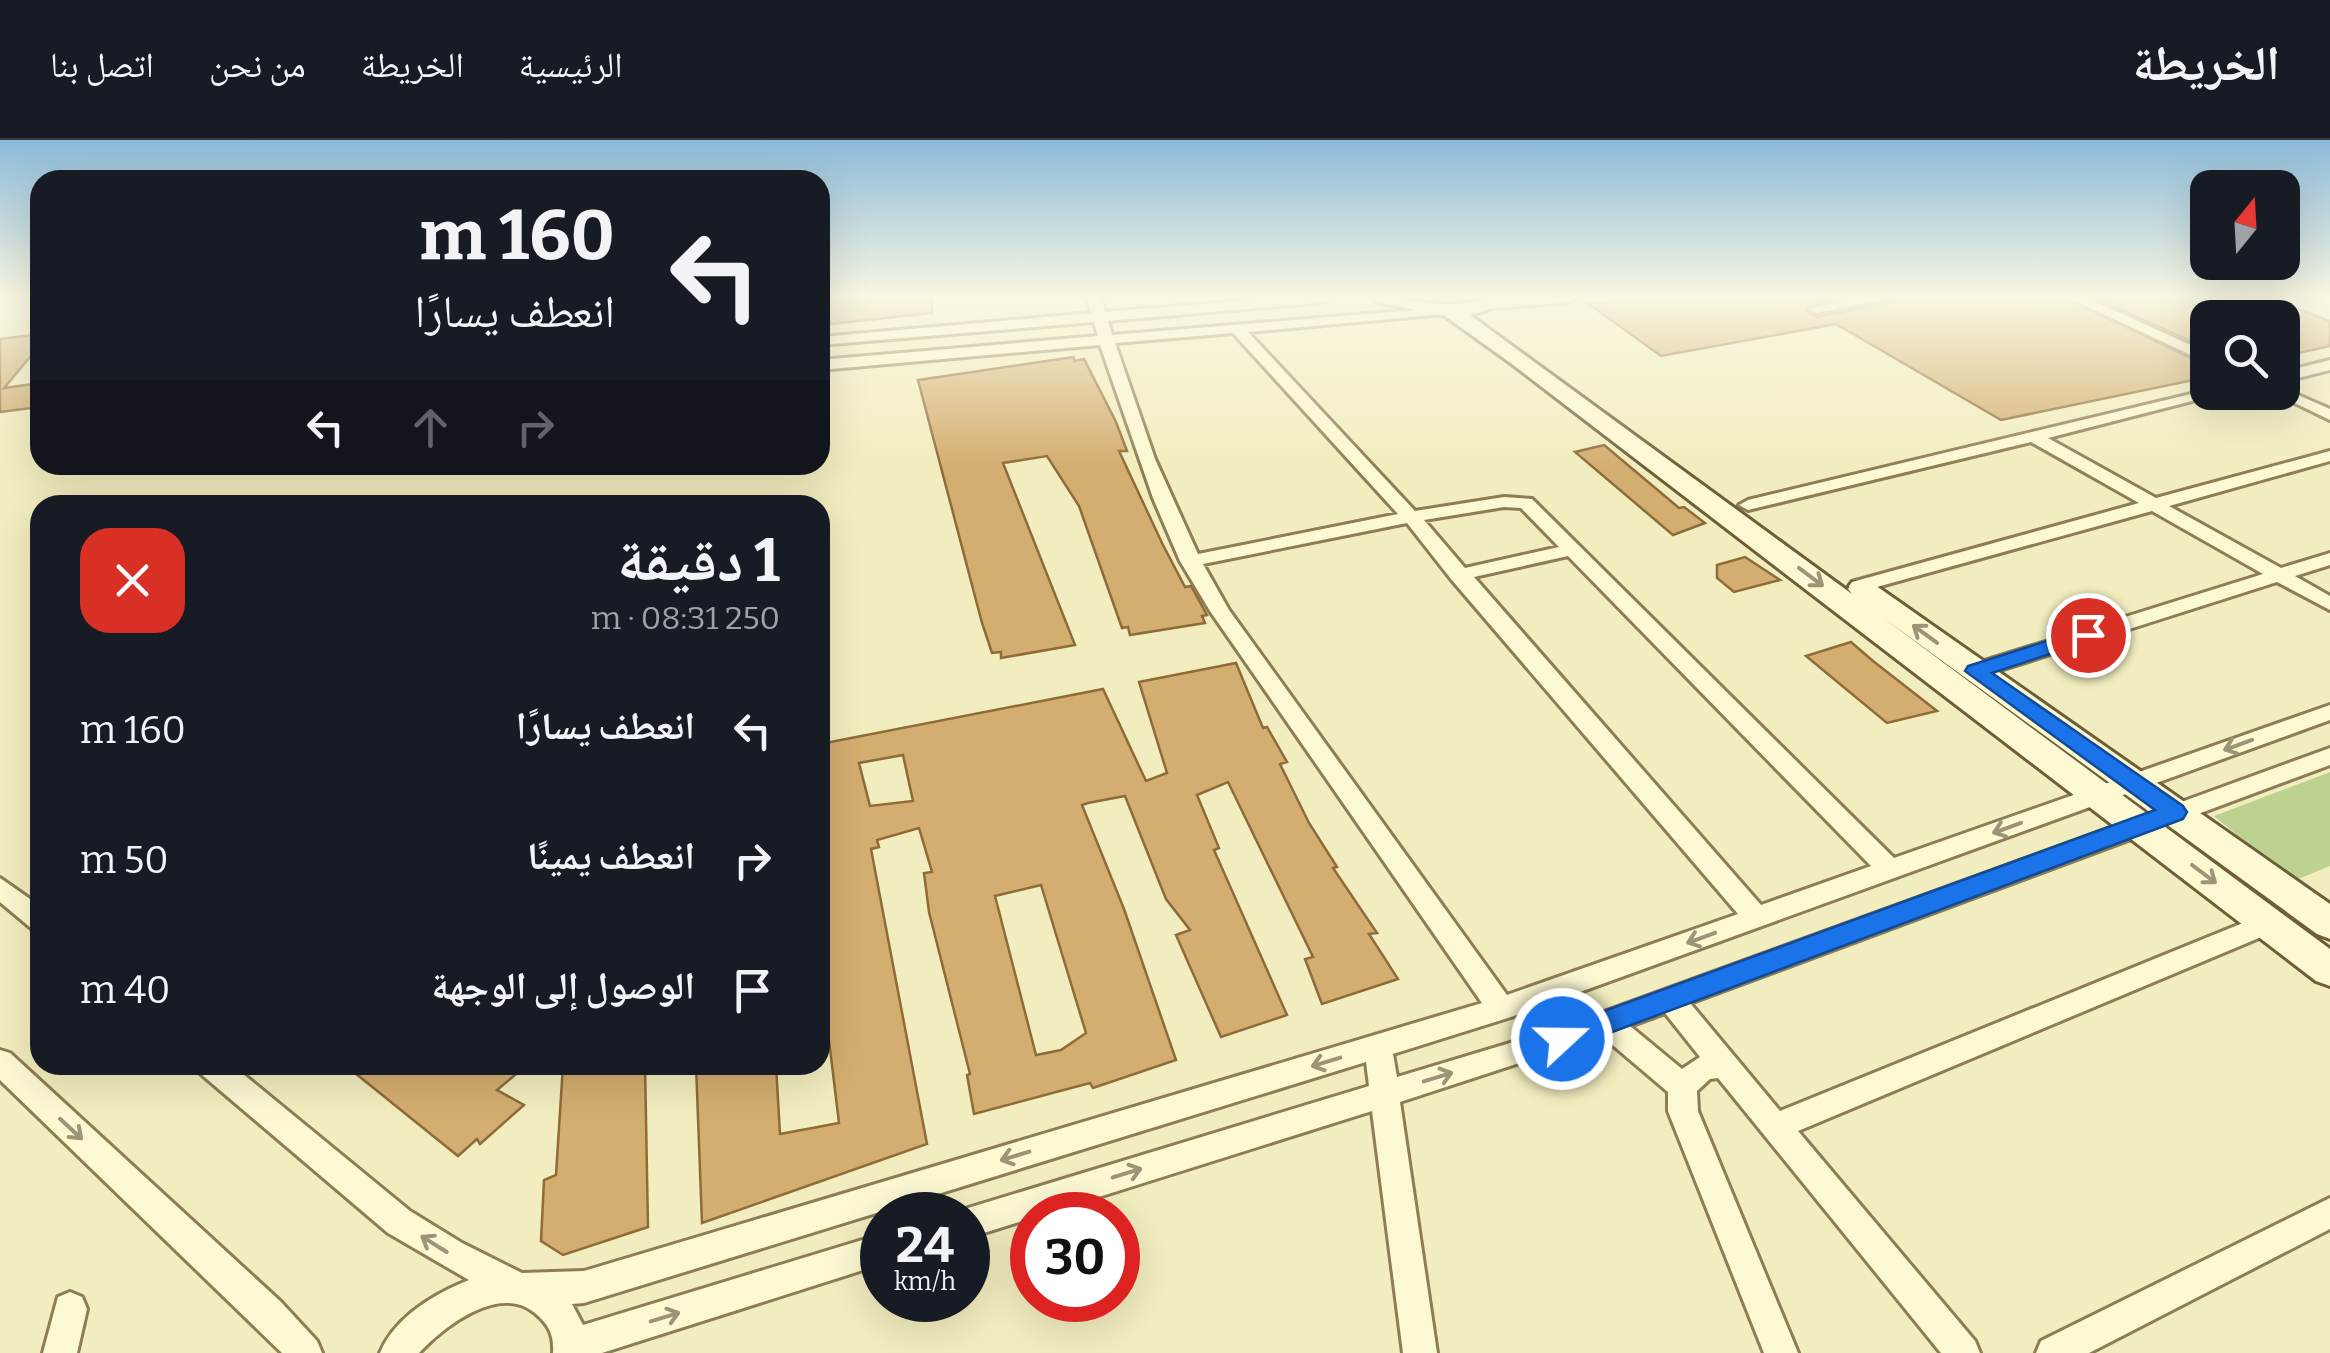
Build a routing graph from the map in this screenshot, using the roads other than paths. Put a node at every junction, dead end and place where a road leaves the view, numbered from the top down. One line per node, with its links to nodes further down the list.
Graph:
1 (927, 355): 6 (street)
2 (1110, 355): 19 (street)
3 (1261, 355): 16 (street)
4 (1506, 355): 27 (street, one-way to 27)
5 (1554, 355): 14 (street)
6 (830, 363)
7 (2330, 365): 8 (street)
8 (2300, 372)
9 (2190, 399): 12 (street)
10 (2300, 402): 11 (street)
11 (2330, 416)
12 (2034, 438): 14 (street); 15 (street)
13 (2330, 456): 15 (street)
14 (1748, 505): 22 (street)
15 (2155, 505): 20 (street); 22 (street)
16 (1411, 517): 17 (street); 19 (street); 21 (street)
17 (1572, 550): 21 (street); 30 (street)
18 (2330, 559): 20 (street)
19 (1189, 560): 38 (street)
20 (2276, 574): 23 (street); 24 (street)
21 (1458, 575): 34 (street)
22 (1859, 586): 24 (street, one-way to 22)
23 (2330, 604)
24 (1975, 671): 27 (street)
25 (2330, 712): 27 (street, one-way to 27)
26 (2330, 756): 28 (street)
27 (2116, 789): 28 (street); 29 (street); 30 (street, one-way to 30)
28 (2175, 812): 29 (street); 33 (street)
29 (2140, 825): 35 (street, one-way to 35); 37 (street)
30 (1890, 870): 34 (street)
31 (0, 888): 32 (street)
32 (30, 914)
33 (2325, 914)
34 (1757, 918): 38 (street, one-way to 38)
35 (2268, 923): 36 (street); 46 (street)
36 (2330, 970)
37 (1669, 998): 39 (street); 42 (street)
38 (1501, 1009): 40 (street)
39 (1605, 1022): 44 (street); 45 (street, one-way to 39)
40 (1378, 1046): 45 (street); 50 (street, one-way to 50)
41 (0, 1062): 54 (street, one-way to 54)
42 (1724, 1065): 44 (street); 46 (street)
43 (224, 1075): 50 (street, one-way to 43)
44 (1682, 1086): 57 (street)
45 (1386, 1093): 48 (street, one-way to 45); 56 (street)
46 (1774, 1128): 58 (street)
47 (2330, 1213): 59 (street)
48 (990, 1216)
49 (860, 1256): 52 (street, one-way to 49)
50 (520, 1289): 52 (street); 55 (street)
51 (70, 1310): 53 (street)
52 (573, 1351)
53 (60, 1353)
54 (305, 1353)
55 (397, 1353)
56 (1420, 1353)
57 (1780, 1353)
58 (1964, 1353)
59 (2053, 1353)

